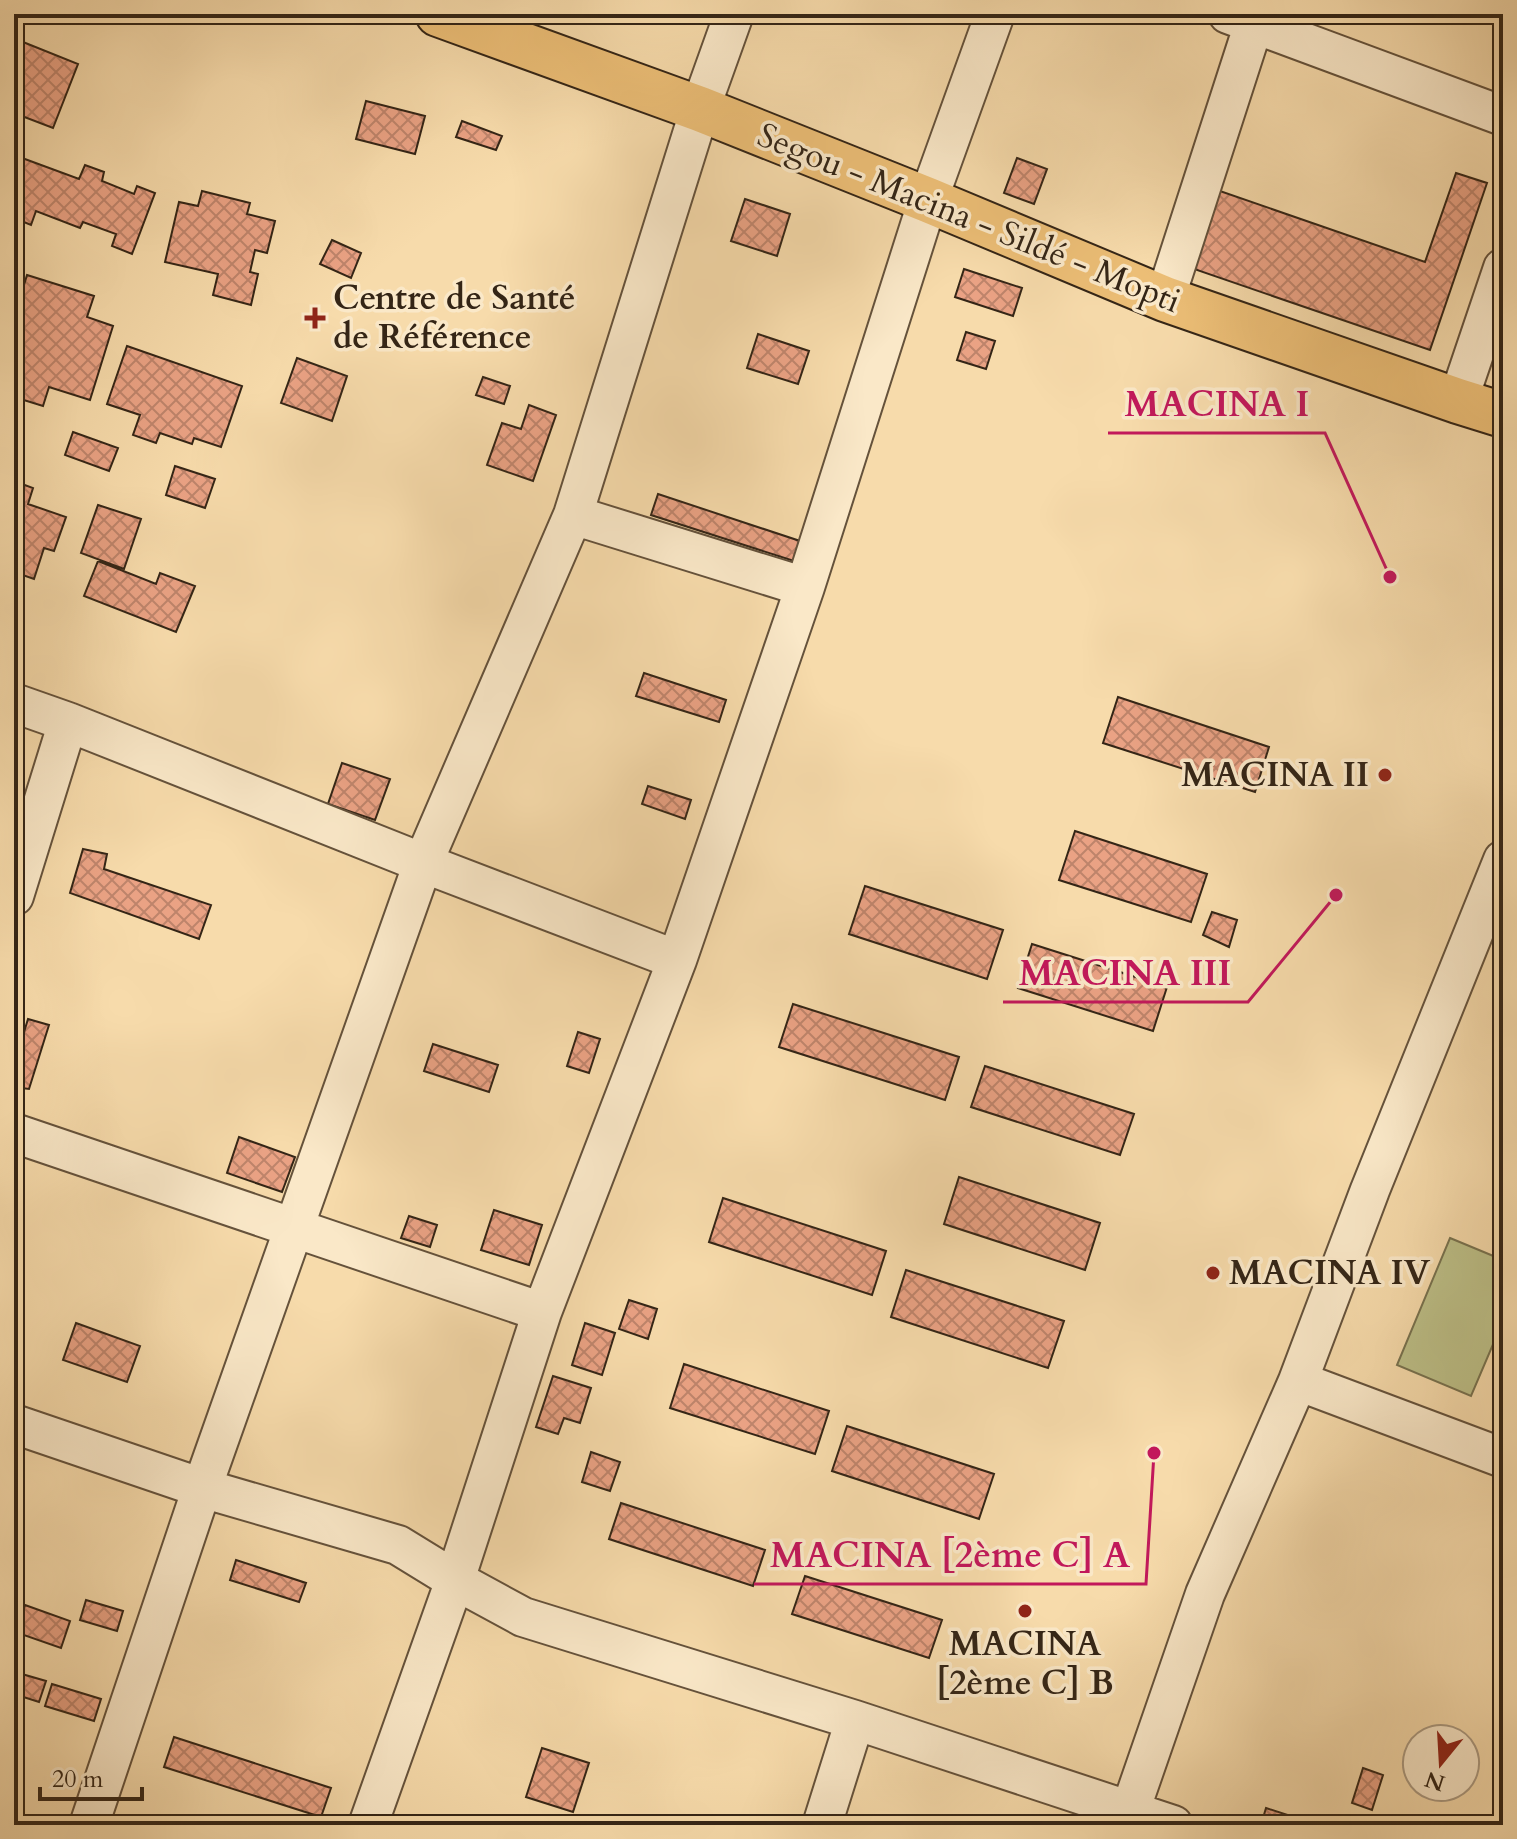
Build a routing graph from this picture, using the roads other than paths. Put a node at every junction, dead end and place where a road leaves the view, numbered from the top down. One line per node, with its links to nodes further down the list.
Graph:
1 (438, 14): 5 (main road, Segou - Macina - Sildé - Mopti)
2 (734, 14): 5 (street)
3 (995, 14): 7 (street)
4 (1246, 18): 6 (street); 9 (street)
5 (700, 109): 7 (main road, Segou - Macina - Sildé - Mopti); 12 (street)
6 (1503, 116)
7 (928, 200): 9 (main road, Segou - Macina - Sildé - Mopti); 13 (street)
8 (1503, 268): 10 (street)
9 (1165, 299): 10 (main road, Segou - Macina - Sildé - Mopti)
10 (1458, 401): 11 (main road, Segou - Macina - Sildé - Mopti)
11 (1503, 415)
12 (573, 515): 13 (street); 17 (street)
13 (805, 587): 19 (street)
14 (14, 703): 15 (street)
15 (68, 722): 17 (street); 18 (street)
16 (1503, 860): 23 (street)
17 (423, 863): 19 (street); 21 (street)
18 (14, 896)
19 (677, 960): 22 (street)
20 (14, 1133): 21 (street)
21 (294, 1228): 22 (street); 26 (street)
22 (542, 1312): 27 (street)
23 (1298, 1381): 25 (street); 29 (street)
24 (14, 1424): 26 (street)
25 (1503, 1458)
26 (202, 1488): 27 (street); 30 (street)
27 (455, 1580): 28 (street); 31 (street)
28 (855, 1720): 29 (street); 32 (street)
29 (1130, 1811): 33 (street)
30 (89, 1825)
31 (368, 1825)
32 (822, 1825)
33 (1173, 1825)

